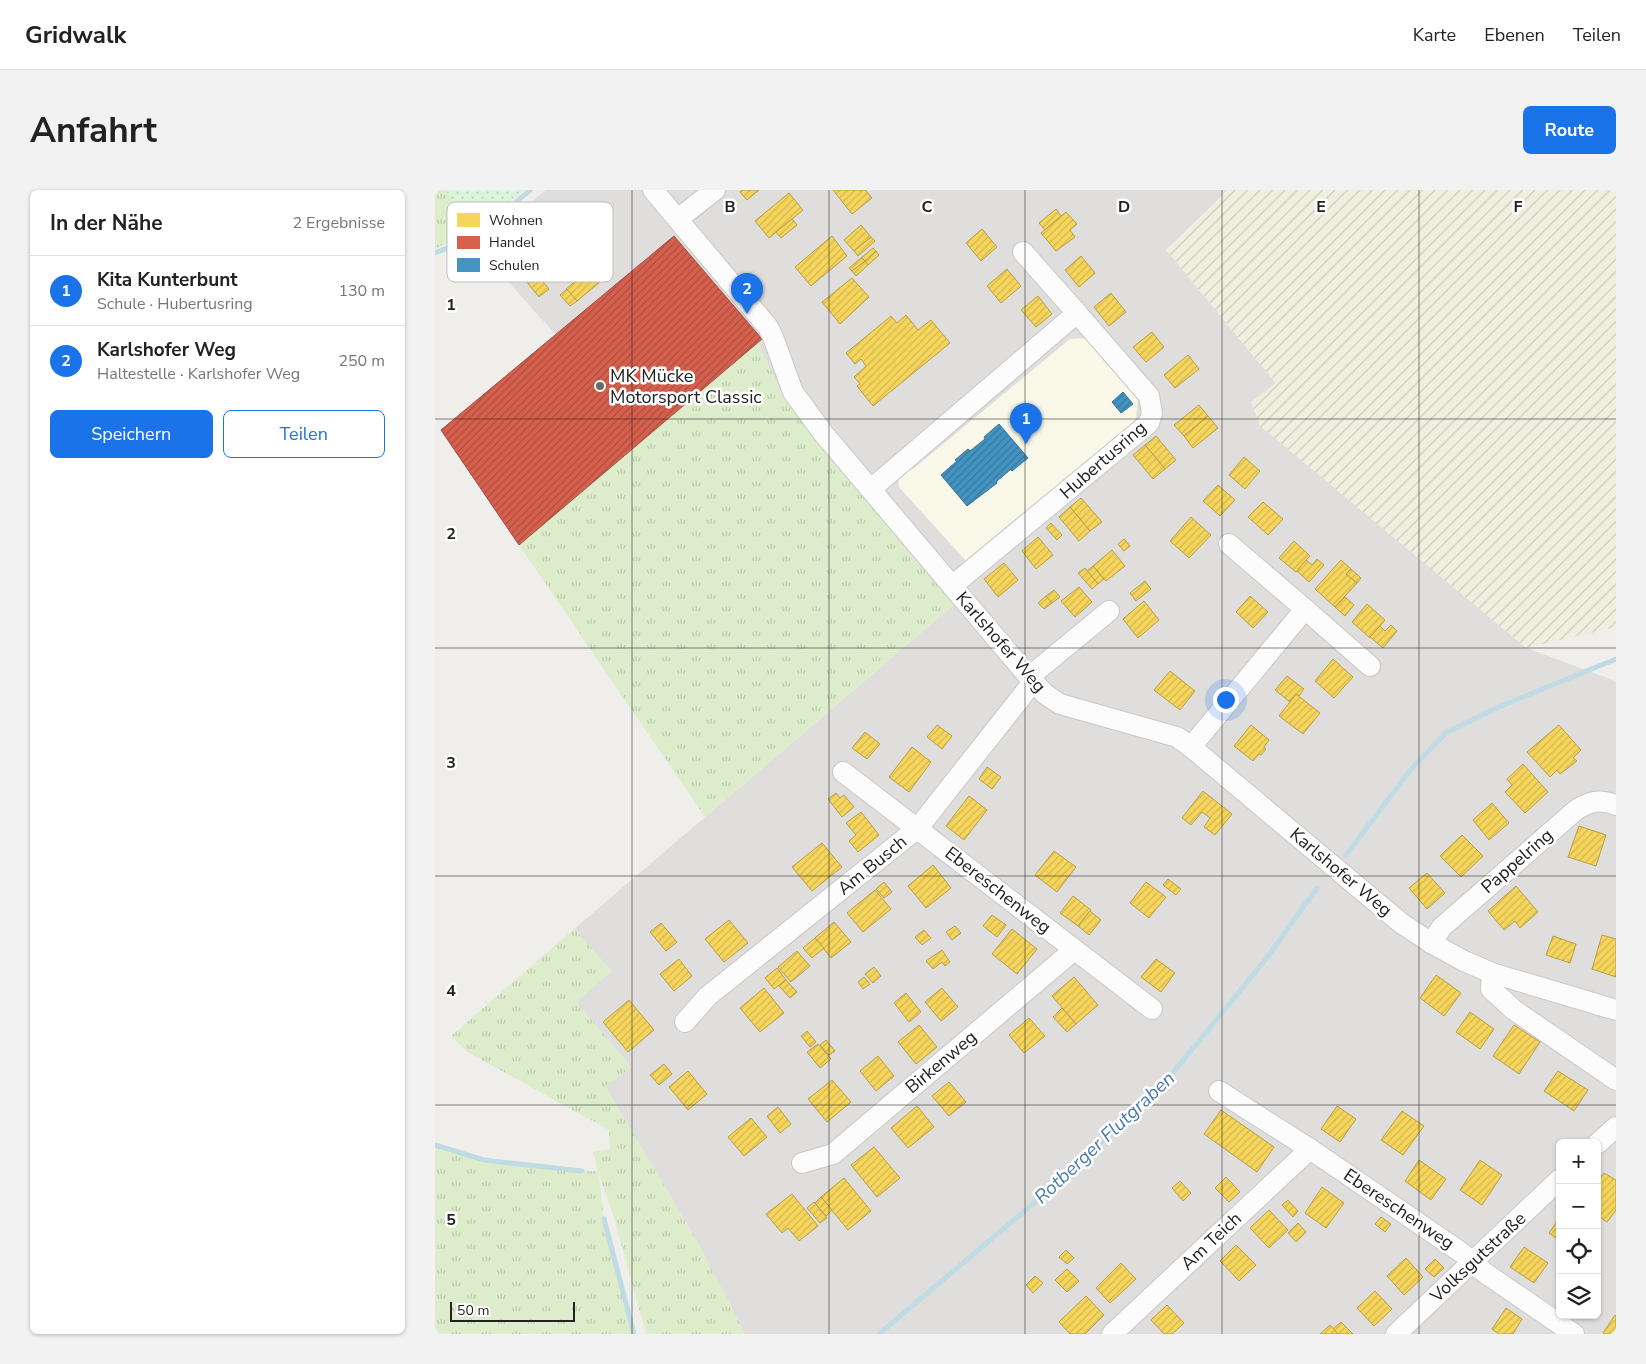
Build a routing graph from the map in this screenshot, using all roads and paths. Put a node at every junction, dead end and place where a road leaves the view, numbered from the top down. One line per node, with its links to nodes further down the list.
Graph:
1 (653, 190): 3 (street, Karlshofer Weg)
2 (715, 190): 3 (street)
3 (678, 219): 6 (street, Karlshofer Weg)
4 (1023, 252): 5 (street, Hubertusring)
5 (1077, 313): 6 (street); 8 (street, Hubertusring)
6 (871, 489): 8 (street, Karlshofer Weg)
7 (1229, 544): 9 (street)
8 (952, 586): 12 (street, Karlshofer Weg)
9 (1305, 609): 11 (street); 13 (street)
10 (1109, 611): 12 (street, Am Busch)
11 (1370, 666)
12 (1031, 679): 13 (street, Karlshofer Weg); 16 (street, Am Busch)
13 (1191, 747): 17 (street, Karlshofer Weg)
14 (843, 772): 16 (street, Ebereschenweg)
15 (1616, 805): 17 (street, Pappelring)
16 (918, 828): 18 (street, Ebereschenweg); 22 (street, Am Busch)
17 (1431, 943): 19 (street, Karlshofer Weg)
18 (1074, 950): 20 (street, Ebereschenweg); 28 (street, Birkenweg)
19 (1492, 973): 21 (street, Karlshofer Weg); 23 (street)
20 (1152, 1010)
21 (1616, 1010)
22 (685, 1022)
23 (1616, 1080)
24 (1219, 1091): 27 (street, Ebereschenweg)
25 (1616, 1127): 26 (street)
26 (1601, 1140)
27 (1310, 1149): 30 (street, Ebereschenweg); 31 (street, Am Teich)
28 (802, 1163)
29 (1556, 1183): 30 (street, Volksgutstraße)
30 (1472, 1262): 32 (street, Volksgutstraße); 33 (street, Ebereschenweg)
31 (1112, 1334)
32 (1395, 1334)
33 (1574, 1334)

